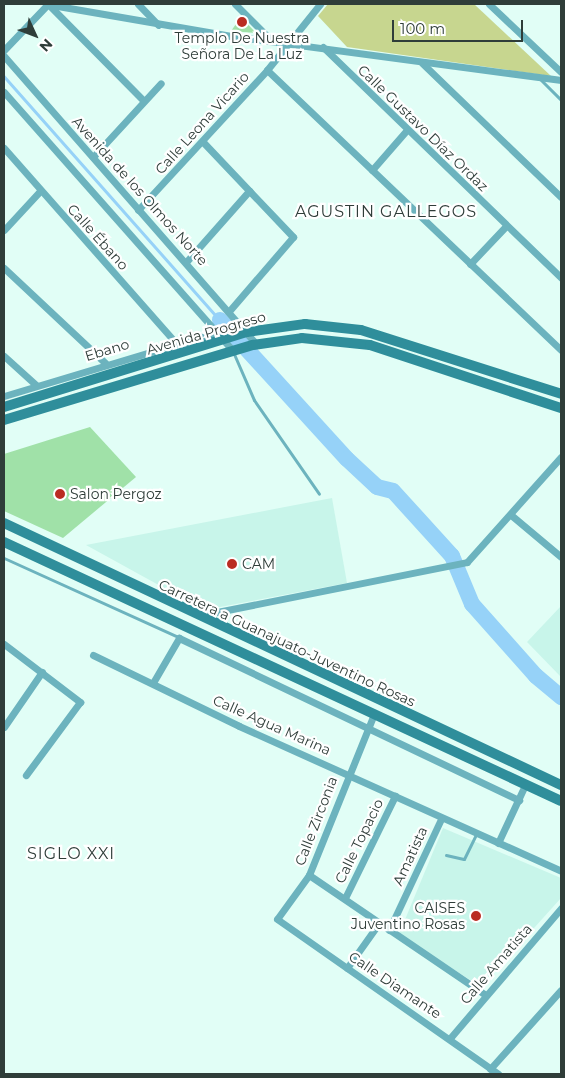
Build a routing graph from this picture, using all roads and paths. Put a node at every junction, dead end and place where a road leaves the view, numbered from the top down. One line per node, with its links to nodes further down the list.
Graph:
1 (47, 4): 6 (street); 10 (street); 20 (street)
2 (138, 4): 6 (street)
3 (235, 4): 7 (street)
4 (320, 4): 8 (street, Calle Leona Vicario)
5 (489, 4): 14 (street)
6 (158, 25): 7 (street)
7 (269, 38): 8 (street)
8 (290, 42): 9 (street); 13 (street, Calle Leona Vicario)
9 (323, 47): 12 (street); 21 (street, Calle Gustavo Díaz Ordaz)
10 (4, 50)
11 (4, 56): 24 (street, Avenida de los Olmos Norte)
12 (422, 63): 15 (street); 28 (street)
13 (267, 70): 22 (street, Calle Leona Vicario); 25 (street)
14 (561, 72)
15 (539, 78): 16 (street); 19 (lane)
16 (561, 80)
17 (161, 82): 20 (street)
18 (4, 92): 37 (street)
19 (561, 100)
20 (144, 101): 24 (street)
21 (406, 131): 25 (street); 30 (street, Calle Gustavo Díaz Ordaz)
22 (203, 142): 27 (street); 29 (street, Calle Leona Vicario)
23 (4, 148): 26 (street, Calle Ébano)
24 (93, 157): 29 (street, Avenida de los Olmos Norte)
25 (372, 170): 33 (street)
26 (40, 191): 31 (street); 40 (street, Calle Ébano)
27 (249, 191): 32 (street); 36 (street)
28 (561, 197)
29 (138, 210): 32 (street, Avenida de los Olmos Norte)
30 (506, 226): 33 (street); 35 (street, Calle Gustavo Díaz Ordaz)
31 (4, 230)
32 (187, 261): 36 (street, Avenida de los Olmos Norte)
33 (470, 264): 43 (street)
34 (4, 268): 45 (street)
35 (561, 278)
36 (230, 310): 38 (street, Avenida de los Olmos Norte)
37 (218, 332): 39 (street); 40 (street, Ebano)
38 (246, 333): 39 (main road, Avenida Progreso); 41 (street, Avenida de los Olmos Norte); 47 (main road, Avenida Progreso)
39 (228, 340): 42 (street); 48 (main road, Avenida Progreso)
40 (175, 342): 45 (street, Ebano)
41 (255, 345): 42 (main road, Avenida Progreso); 52 (main road, Avenida Progreso)
42 (235, 350): 51 (main road, Avenida Progreso); 57 (lane)
43 (561, 350)
44 (4, 356): 46 (street)
45 (105, 363): 46 (street, Ebano)
46 (36, 385): 49 (street, Ebano)
47 (561, 393): 52 (main road)
48 (44, 395): 50 (main road, Avenida Progreso); 51 (main road)
49 (4, 396)
50 (4, 407)
51 (48, 407): 53 (main road, Avenida Progreso)
52 (558, 407)
53 (4, 420)
54 (561, 457): 55 (street)
55 (555, 464): 56 (street); 58 (street)
56 (561, 470)
57 (319, 494)
58 (511, 515): 61 (street); 63 (street)
59 (4, 523): 63 (main road, Carretera a Guanajuato-Juventino Rosas)
60 (4, 542): 69 (main road, Carretera a Guanajuato-Juventino Rosas)
61 (561, 557)
62 (4, 558): 64 (lane)
63 (196, 616): 75 (main road, Carretera a Guanajuato-Juventino Rosas)
64 (179, 638): 68 (street); 70 (street)
65 (4, 644): 67 (street)
66 (93, 655): 68 (street, Calle Agua Marina)
67 (42, 672): 71 (street); 73 (street)
68 (154, 681): 72 (street, Calle Agua Marina)
69 (374, 714): 70 (street, Calle Zirconia); 74 (main road, Carretera a Guanajuato-Juventino Rosas)
70 (369, 725): 72 (street, Calle Zirconia); 77 (street)
71 (4, 727)
72 (348, 772): 76 (street, Calle Agua Marina); 84 (street, Calle Zirconia)
73 (26, 775)
74 (525, 785): 77 (street); 78 (main road, Carretera a Guanajuato-Juventino Rosas)
75 (561, 785)
76 (395, 796): 79 (street, Calle Agua Marina); 85 (street, Calle Topacio)
77 (519, 800): 81 (street)
78 (561, 801)
79 (441, 819): 80 (street, Calle Agua Marina); 89 (street, Amatista)
80 (476, 834): 81 (street, Calle Agua Marina); 82 (lane)
81 (498, 843): 83 (street, Calle Agua Marina)
82 (446, 855)
83 (561, 871)
84 (309, 875): 85 (street); 87 (street, Calle Zirconia)
85 (345, 898): 88 (street)
86 (561, 908): 92 (street, Calle Amatista)
87 (277, 919): 90 (street, Calle Diamante)
88 (379, 923): 89 (street); 90 (street)
89 (388, 930): 92 (street)
90 (347, 968): 93 (street, Calle Diamante)
91 (561, 990): 94 (street)
92 (484, 994): 93 (street, Calle Amatista)
93 (451, 1037): 94 (street, Calle Diamante)
94 (490, 1069): 95 (street, Calle Diamante)
95 (498, 1074)

